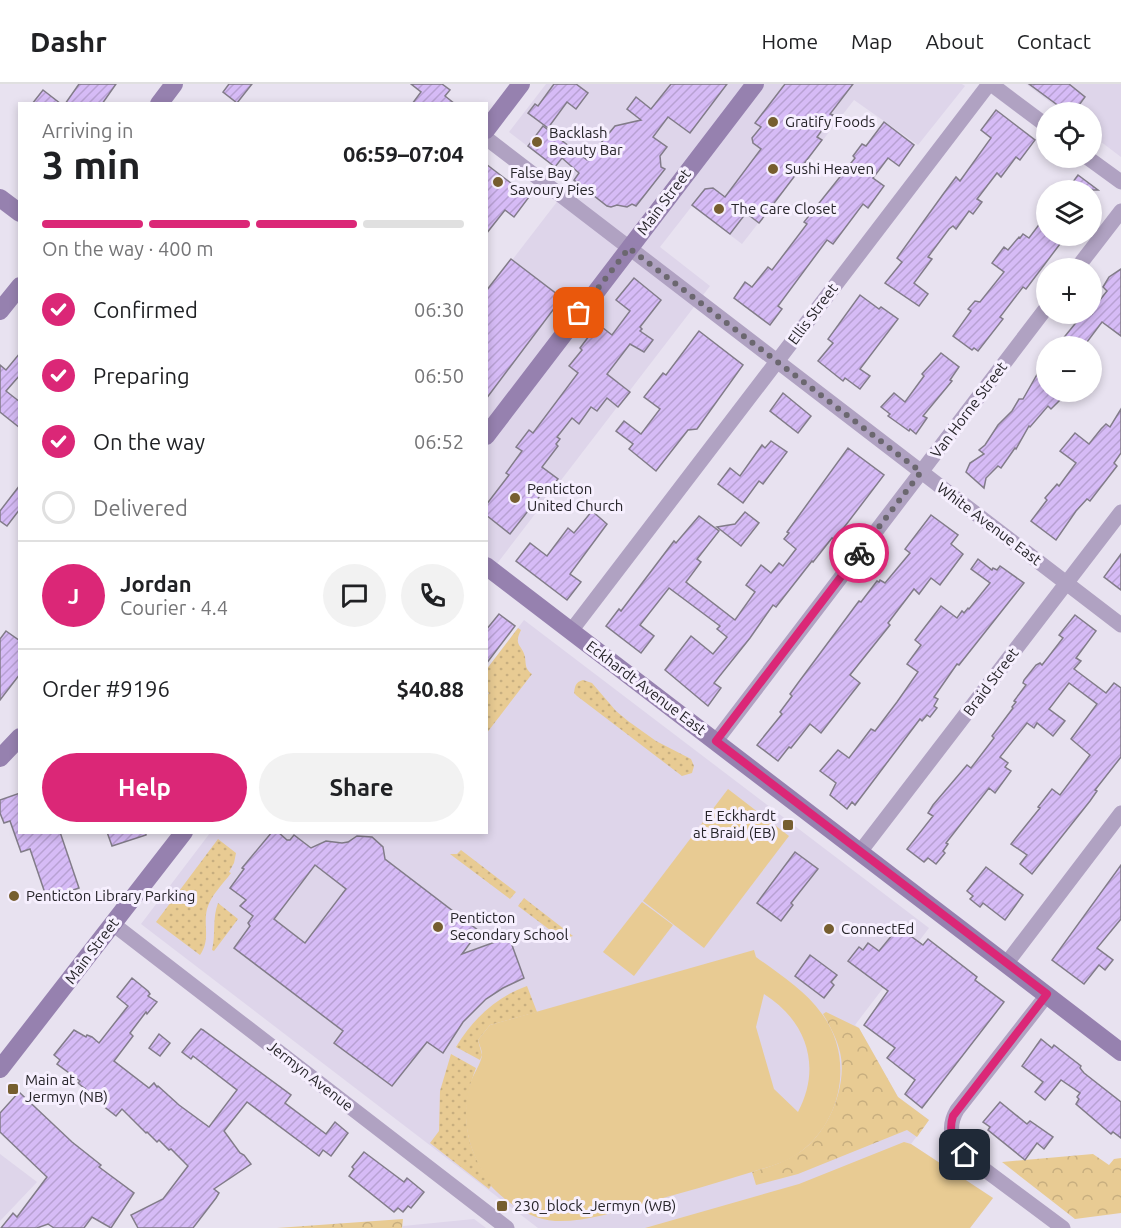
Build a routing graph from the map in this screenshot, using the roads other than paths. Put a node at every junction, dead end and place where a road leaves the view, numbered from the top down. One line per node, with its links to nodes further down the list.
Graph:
1 (174, 84): 5 (main road)
2 (521, 84): 7 (main road)
3 (755, 84): 14 (main road, Main Street)
4 (990, 84): 6 (street); 19 (street, Ellis Street)
5 (160, 102)
6 (1036, 118)
7 (488, 127)
8 (488, 140): 14 (street, White Avenue East)
9 (1102, 168): 10 (street)
10 (1121, 182)
11 (0, 198): 13 (main road)
12 (1121, 210): 15 (street)
13 (18, 212)
14 (629, 248): 19 (street, White Avenue East); 20 (main road, Main Street)
15 (1085, 258)
16 (18, 288): 17 (main road)
17 (0, 311)
18 (1036, 322): 21 (street, Van Horne Street)
19 (777, 361): 21 (street, White Avenue East); 26 (street, Ellis Street)
20 (488, 433)
21 (921, 472): 24 (street, White Avenue East); 28 (street, Van Horne Street)
22 (1121, 512): 24 (street, Braid Street)
23 (488, 568): 26 (main road, Eckhardt Avenue East)
24 (1066, 583): 25 (street, White Avenue East); 32 (street, Braid Street)
25 (1121, 625)
26 (571, 631): 28 (main road, Eckhardt Avenue East)
27 (18, 739): 29 (main road)
28 (716, 741): 32 (main road, Eckhardt Avenue East)
29 (0, 758)
30 (1121, 813): 34 (street)
31 (179, 836): 33 (main road, Main Street)
32 (861, 852): 34 (main road, Eckhardt Avenue East)
33 (113, 924): 37 (main road, Main Street); 38 (street, Jermyn Avenue)
34 (1006, 964): 35 (main road, Eckhardt Avenue East)
35 (1047, 994): 36 (main road, Eckhardt Avenue East); 39 (street)
36 (1121, 1052)
37 (0, 1070)
38 (507, 1228)
39 (1064, 1228)

